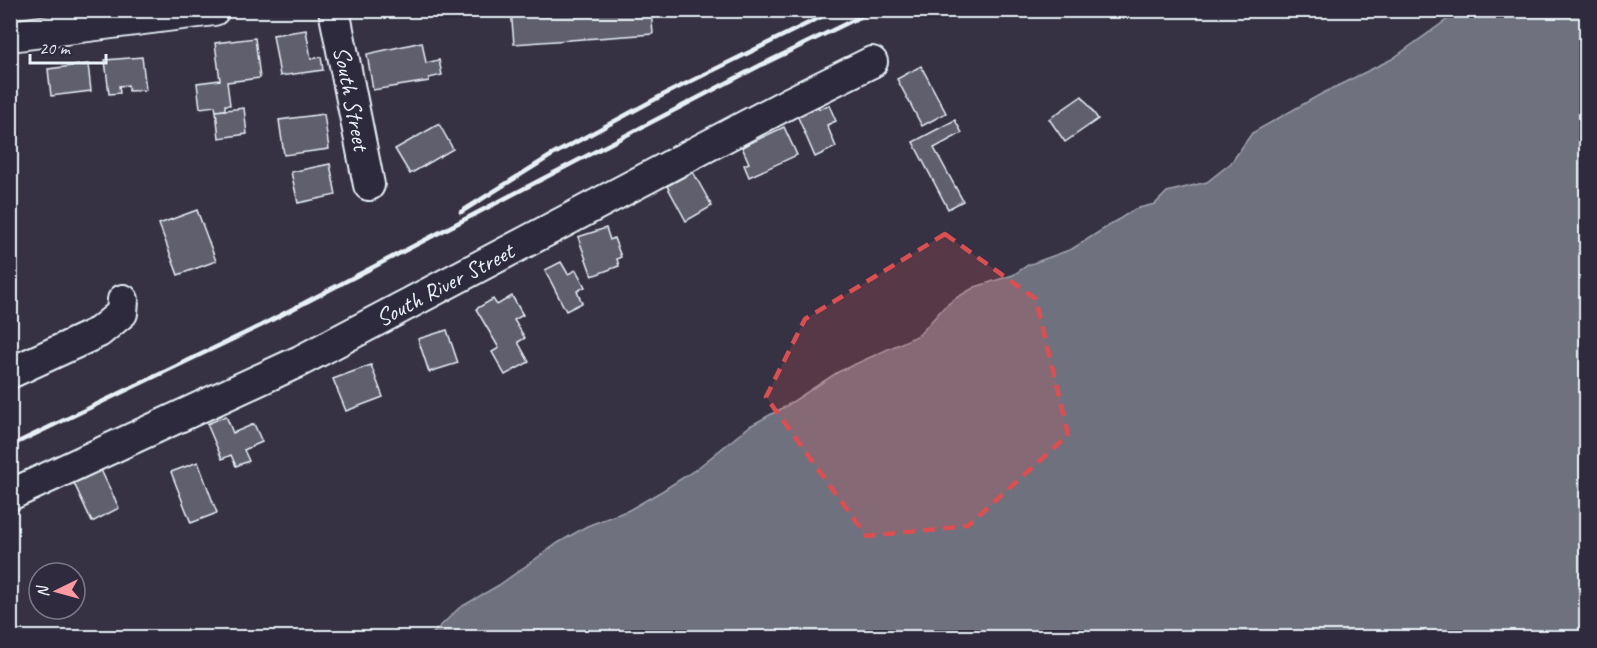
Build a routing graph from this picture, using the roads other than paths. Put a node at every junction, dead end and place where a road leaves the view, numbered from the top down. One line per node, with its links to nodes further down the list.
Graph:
1 (214, 10): 3 (street)
2 (334, 10): 5 (street, South Street)
3 (10, 36)
4 (872, 62): 8 (street, South River Street)
5 (369, 184)
6 (123, 300): 7 (street)
7 (10, 373)
8 (10, 495)

